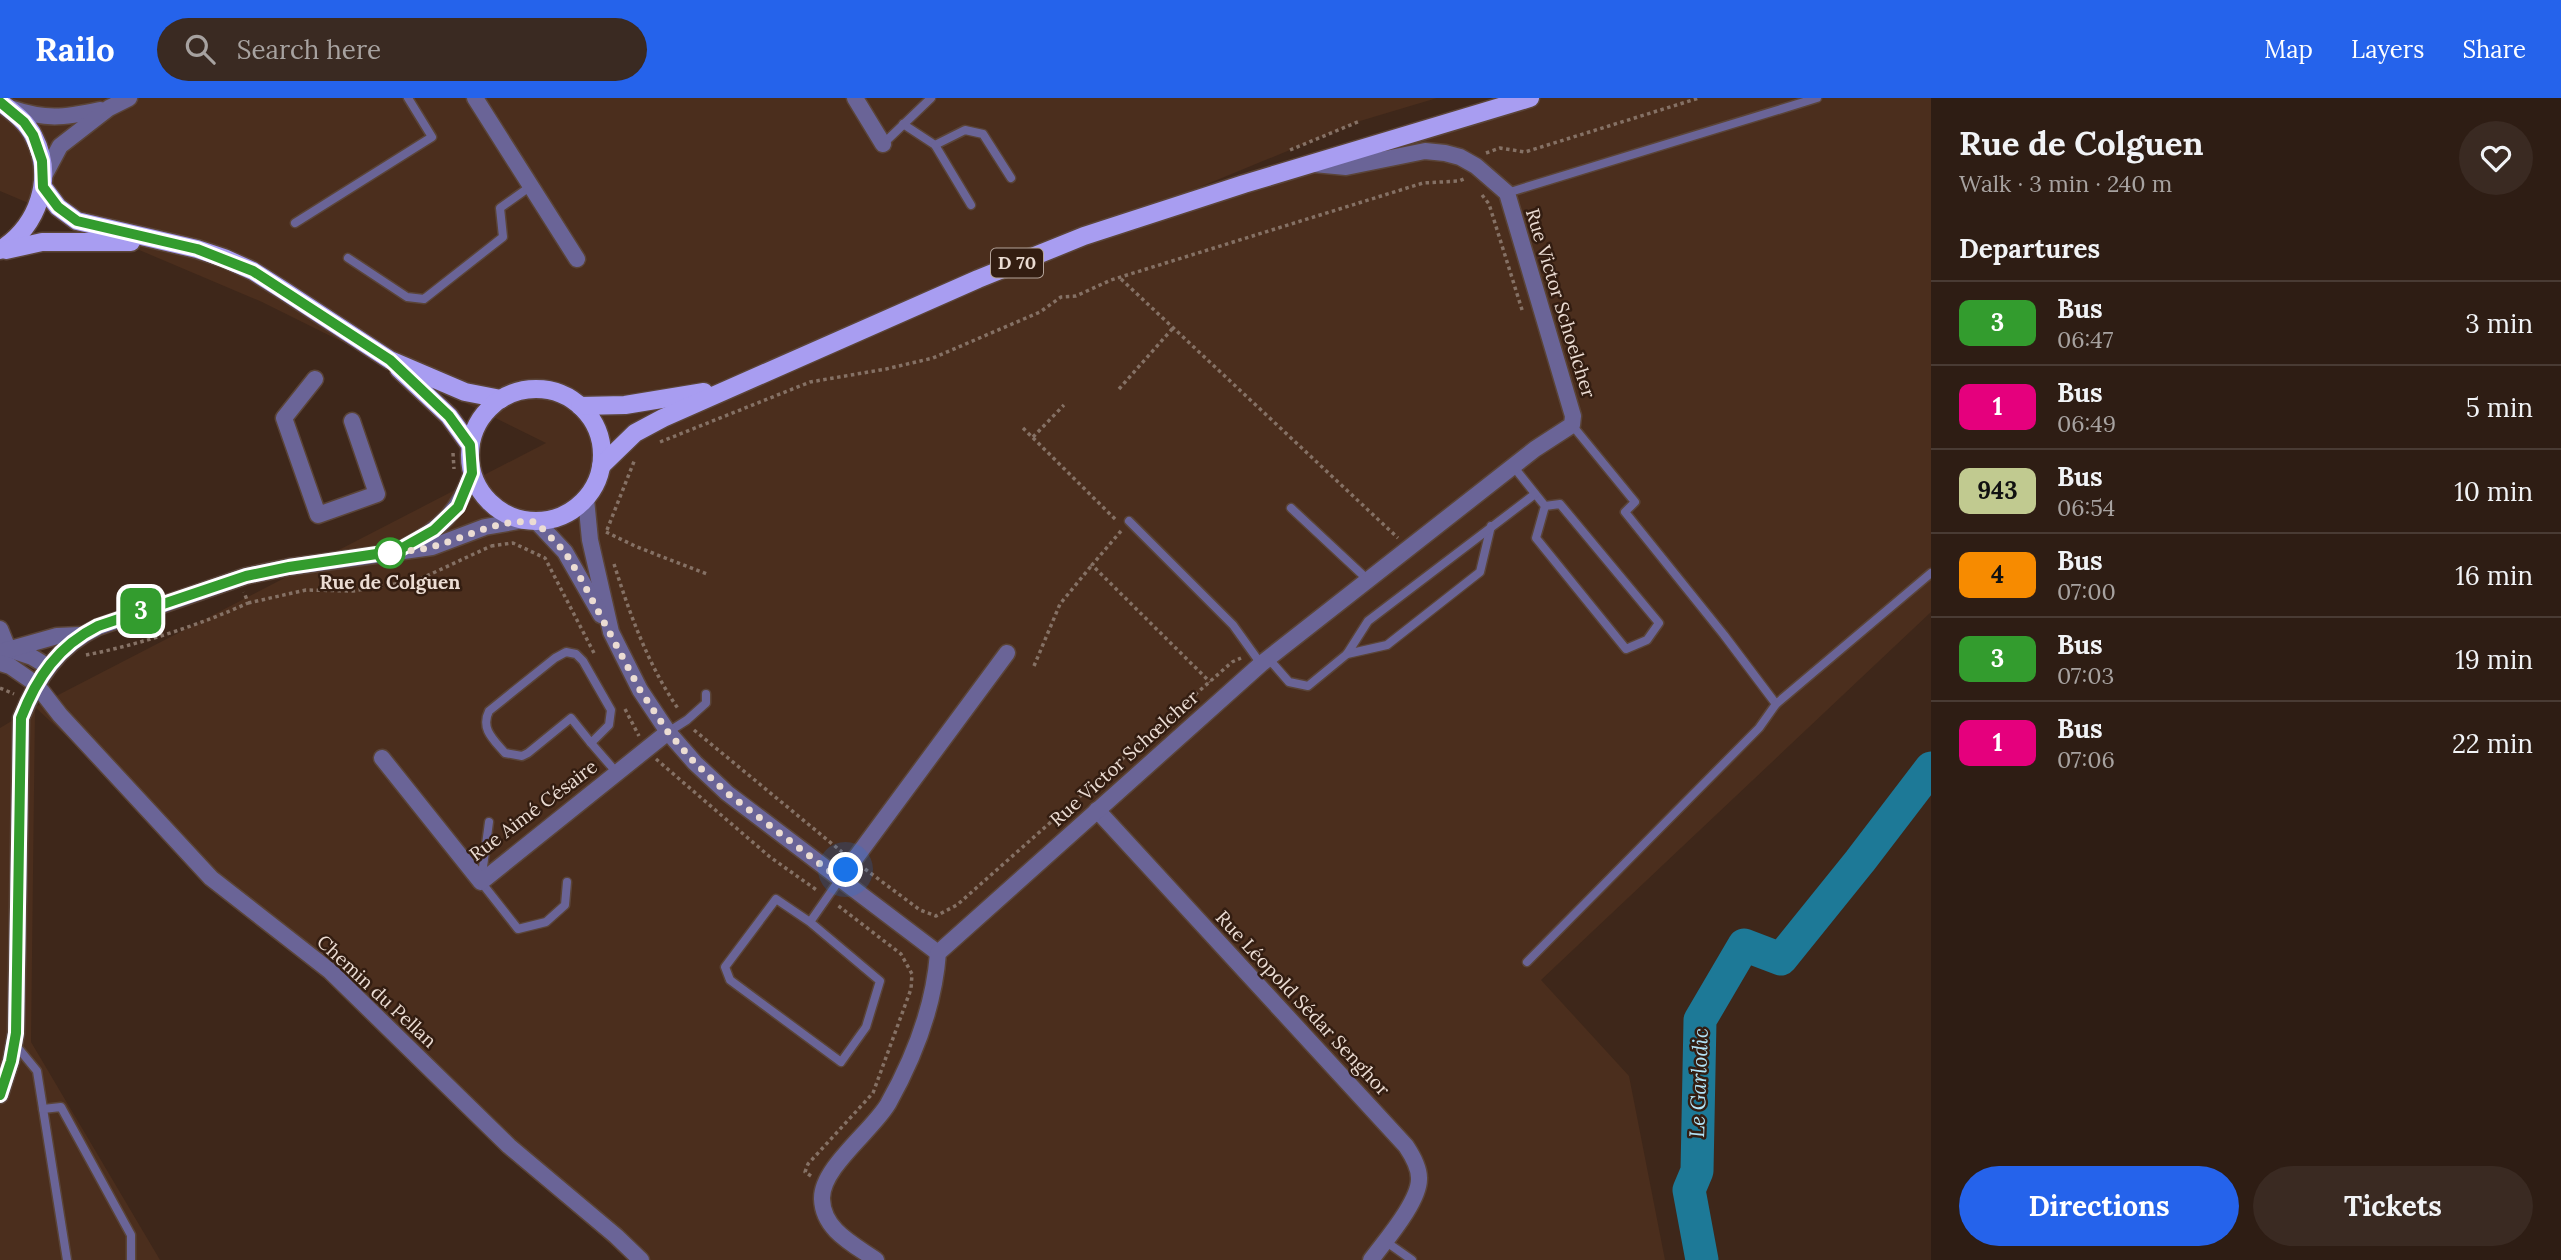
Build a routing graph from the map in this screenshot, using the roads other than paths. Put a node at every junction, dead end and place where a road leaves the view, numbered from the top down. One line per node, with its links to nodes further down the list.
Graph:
1 (129, 98): 10 (street)
2 (408, 98): 20 (lane)
3 (475, 98): 17 (street)
4 (855, 98): 12 (street)
5 (931, 98): 11 (lane)
6 (1530, 98): 8 (main road, D 70)
7 (1817, 98): 18 (lane)
8 (1500, 102): 14 (main road, D 70)
9 (4, 105): 10 (street); 16 (main road)
10 (110, 108): 16 (street)
11 (902, 124): 12 (lane); 13 (lane)
12 (883, 144)
13 (935, 145): 15 (lane); 19 (lane)
14 (1314, 164): 18 (street); 27 (main road, D 70)
15 (1010, 178)
16 (43, 182): 21 (main road); 22 (main road)
17 (531, 186): 23 (lane); 24 (street)
18 (1507, 193): 31 (street, Rue Victor Schoelcher)
19 (971, 205)
20 (295, 223)
21 (166, 242): 22 (main road); 25 (main road)
22 (0, 251)
23 (348, 258)
24 (577, 259)
25 (390, 360): 28 (main road); 32 (main road)
26 (315, 379): 30 (street)
27 (729, 387): 29 (main road, D 70); 34 (main road, D 70)
28 (500, 399): 29 (main road); 32 (main road)
29 (580, 406): 34 (main road)
30 (352, 421)
31 (1572, 425): 33 (street, Rue Victor Schœlcher); 57 (lane)
32 (461, 444): 35 (main road)
33 (1514, 466): 36 (lane); 45 (street, Rue Victor Schœlcher)
34 (601, 467): 37 (main road)
35 (463, 476): 40 (main road); 43 (street)
36 (1535, 494): 38 (lane); 42 (lane)
37 (586, 499): 40 (main road); 47 (street)
38 (1545, 506): 38 (lane)
39 (1291, 508): 45 (lane)
40 (530, 521): 43 (street); 47 (street)
41 (1129, 521): 52 (lane)
42 (1491, 526): 51 (lane); 51 (lane)
43 (397, 551): 48 (street)
44 (1931, 573): 57 (lane)
45 (1367, 579): 52 (street, Rue Victor Schœlcher)
46 (0, 629): 49 (street)
47 (611, 632): 58 (street)
48 (80, 635): 49 (street); 53 (street)
49 (4, 650): 53 (street)
50 (1007, 653): 64 (street)
51 (1347, 654): 52 (lane)
52 (1261, 658): 62 (street, Rue Victor Schœlcher)
53 (52, 660): 55 (street)
54 (0, 663): 55 (street)
55 (36, 684): 70 (street); 76 (street, Chemin du Pellan)
56 (706, 694): 58 (lane)
57 (1776, 704): 69 (lane)
58 (668, 732): 61 (street, Rue Aimé Césaire); 64 (street)
59 (592, 743): 59 (lane); 61 (lane)
60 (382, 758): 65 (street, Rue Aimé Césaire)
61 (617, 773): 65 (street, Rue Aimé Césaire)
62 (1097, 810): 68 (street, Rue Victor Schœlcher); 73 (street, Rue Léopold Sédar Senghor)
63 (489, 822): 65 (lane)
64 (840, 879): 67 (lane); 68 (street)
65 (481, 881): 66 (lane)
66 (567, 882)
67 (810, 922): 67 (lane)
68 (938, 953): 77 (street)
69 (1527, 962)
70 (14, 1043): 71 (street); 72 (lane)
71 (0, 1095)
72 (43, 1109): 74 (lane); 75 (lane)
73 (1385, 1241): 78 (street, Rue Léopold Sédar Senghor); 79 (lane)
74 (67, 1260)
75 (131, 1260)
76 (641, 1260)
77 (876, 1260)
78 (1371, 1260)
79 (1412, 1260)

